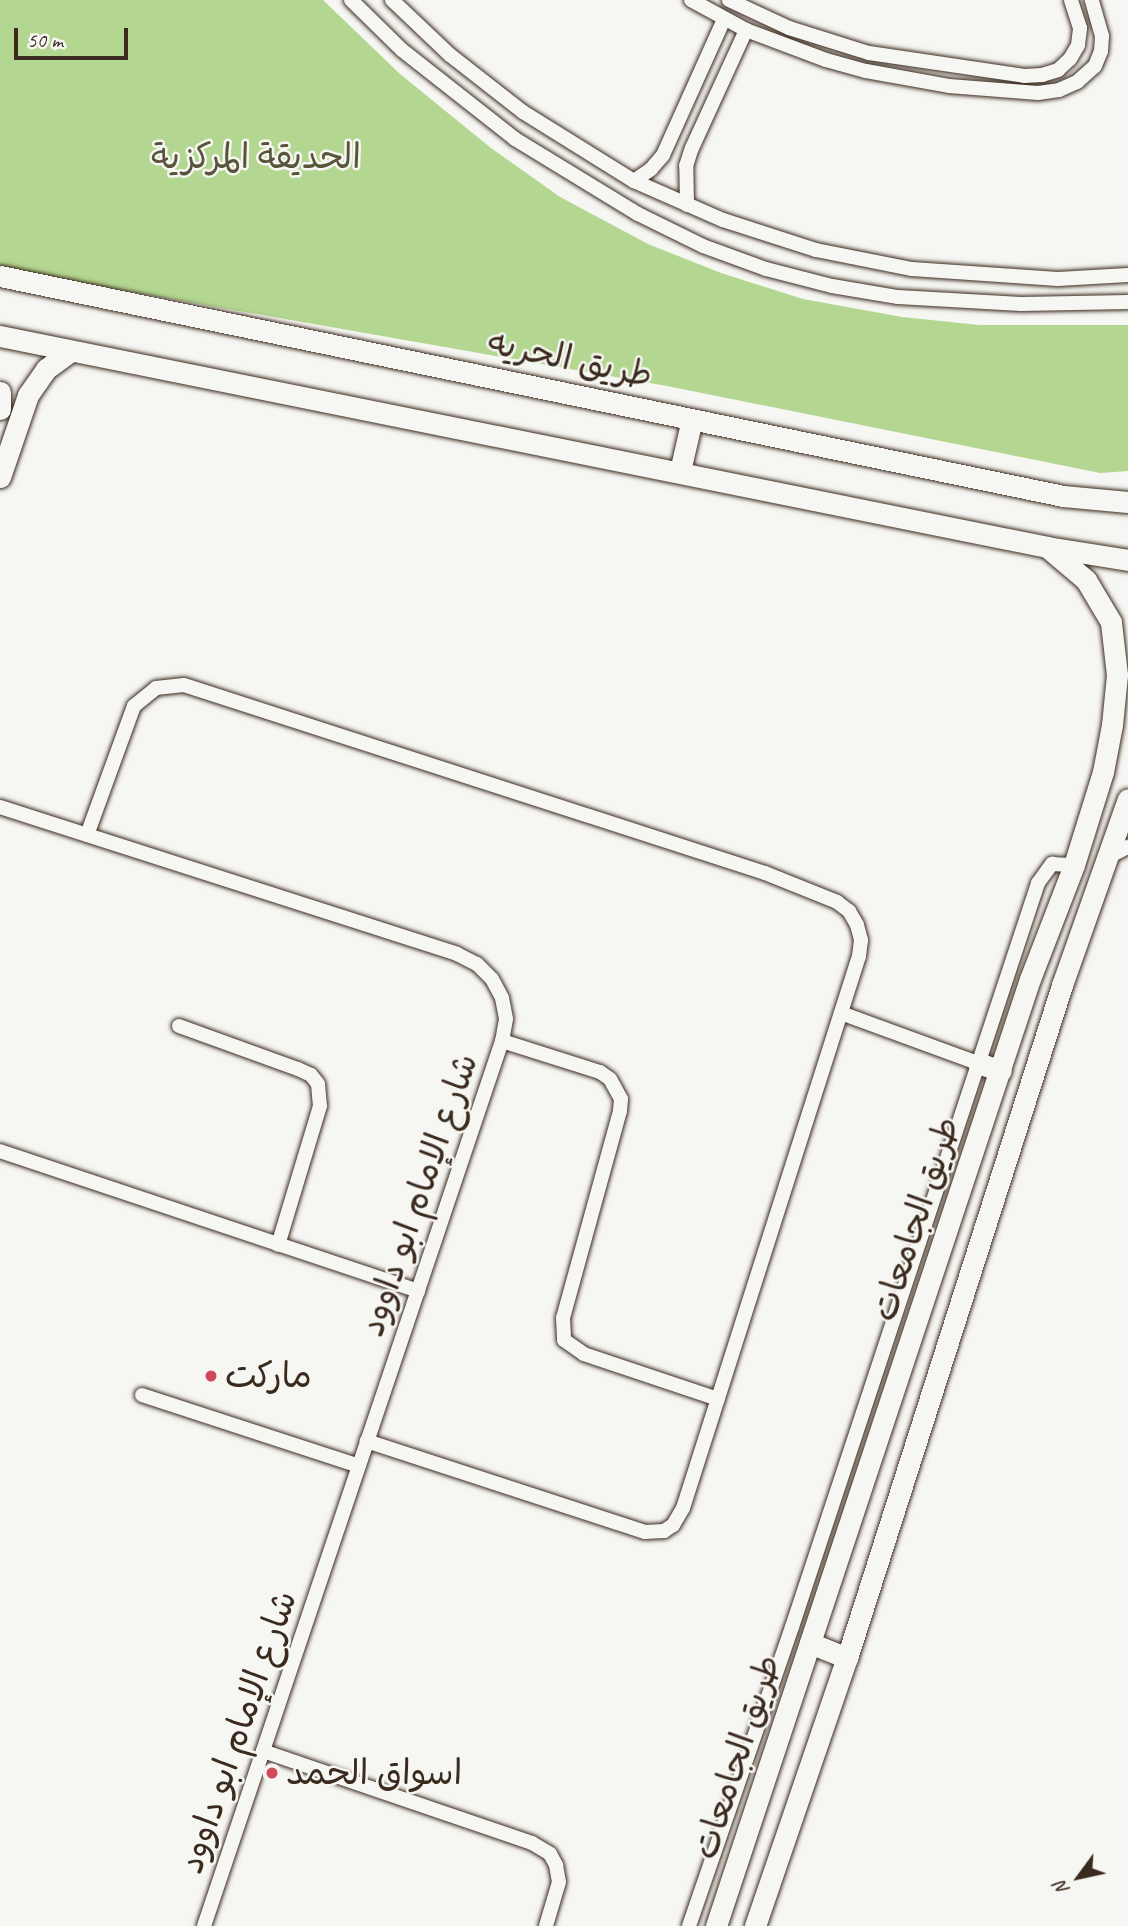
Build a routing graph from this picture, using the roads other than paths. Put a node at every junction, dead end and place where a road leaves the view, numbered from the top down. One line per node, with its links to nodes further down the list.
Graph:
1 (351, 0): 15 (street)
2 (392, 0): 11 (street)
3 (691, 0): 7 (street)
4 (729, 0): 9 (street)
5 (1071, 0): 9 (street)
6 (1092, 0): 10 (street)
7 (724, 19): 8 (street); 11 (street)
8 (746, 30): 10 (street); 12 (street)
9 (952, 67): 10 (street)
10 (949, 86)
11 (634, 181): 12 (street)
12 (687, 205): 14 (street)
13 (0, 275): 20 (main road, طريق الحريه)
14 (1128, 275)
15 (1128, 302)
16 (0, 336): 17 (main road)
17 (71, 351): 21 (main road); 22 (main road)
18 (0, 392): 19 (main road)
19 (0, 410)
20 (692, 419): 21 (main road); 23 (main road, طريق الحريه)
21 (680, 471): 24 (main road)
22 (0, 477)
23 (1128, 502)
24 (1047, 547): 25 (main road); 30 (main road, طريق الجامعات)
25 (1128, 560)
26 (1128, 799): 31 (main road, طريق الجامعات)
27 (0, 807): 28 (street, شارع الإمام ابو داوود)
28 (87, 835): 32 (street); 34 (street, شارع الإمام ابو داوود)
29 (1128, 847): 31 (street)
30 (1074, 865): 31 (main road); 35 (street); 36 (main road, طريق الجامعات)
31 (1104, 867): 45 (main road, طريق الجامعات)
32 (841, 1013): 35 (street); 41 (street)
33 (179, 1026): 38 (street)
34 (502, 1041): 39 (street, شارع الإمام ابو داوود); 41 (street)
35 (978, 1063): 36 (main road); 49 (street)
36 (1001, 1071): 44 (main road, طريق الجامعات)
37 (0, 1151): 38 (street)
38 (278, 1245): 39 (street)
39 (418, 1292): 42 (street, شارع الإمام ابو داوود)
40 (142, 1395): 43 (street)
41 (718, 1399): 42 (street)
42 (367, 1441): 43 (street, شارع الإمام ابو داوود)
43 (359, 1466): 46 (street, شارع الإمام ابو داوود)
44 (810, 1643): 45 (main road); 50 (main road, طريق الجامعات)
45 (846, 1658): 51 (main road, طريق الجامعات)
46 (263, 1751): 47 (street, شارع الإمام ابو داوود); 48 (street)
47 (204, 1926)
48 (546, 1926)
49 (689, 1926)
50 (716, 1926)
51 (755, 1926)

